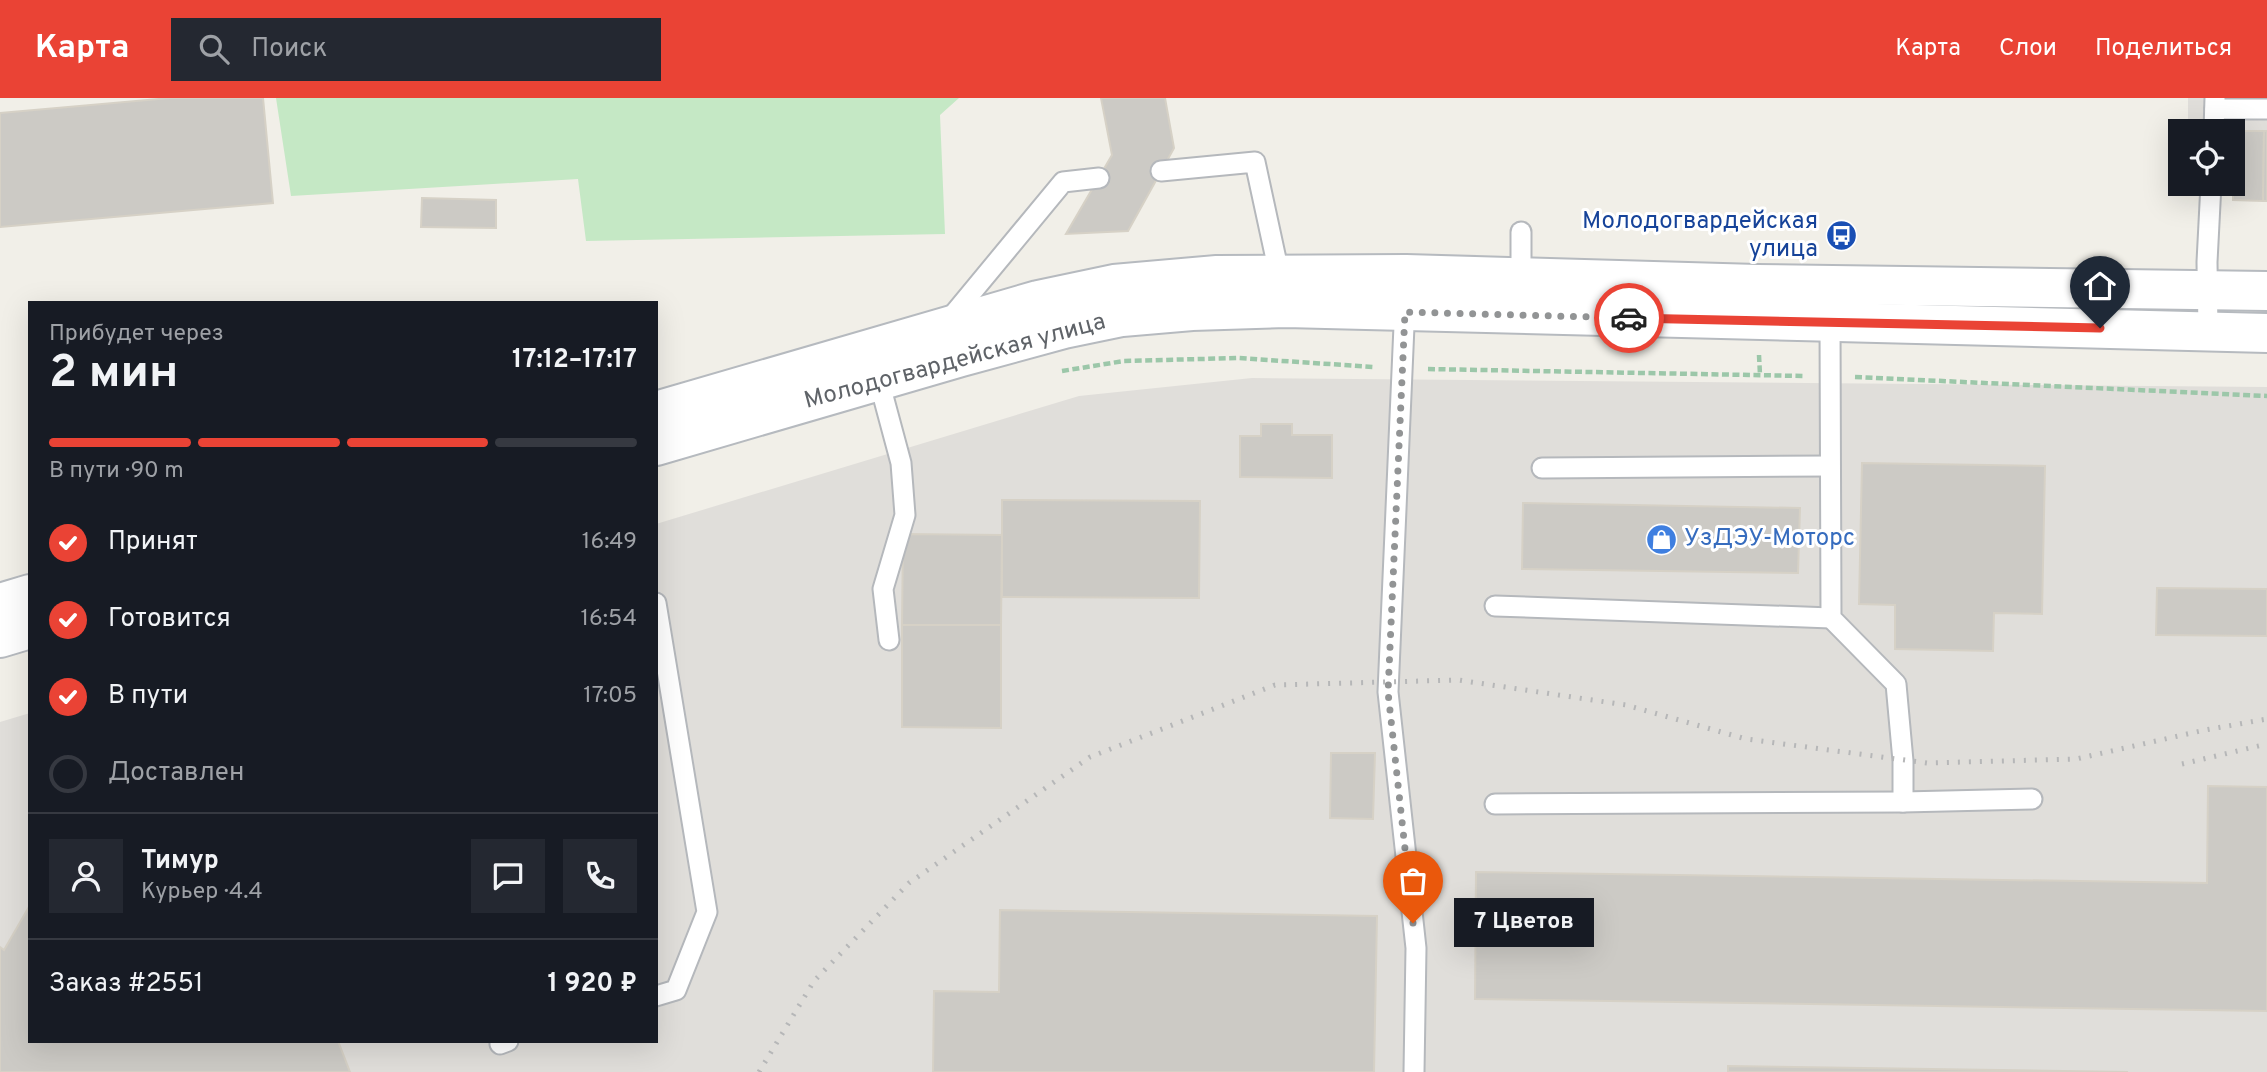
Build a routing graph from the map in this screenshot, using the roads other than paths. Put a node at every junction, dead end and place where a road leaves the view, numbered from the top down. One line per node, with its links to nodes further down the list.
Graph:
1 (2215, 104): 2 (lane)
2 (2267, 109)
3 (1161, 171): 7 (lane)
4 (1098, 178): 15 (lane)
5 (2211, 196): 10 (lane)
6 (1521, 232): 9 (lane)
7 (1279, 273): 8 (main road, Молодогвардейская улица); 15 (main road, Молодогвардейская улица)
8 (1406, 274): 9 (main road, Молодогвардейская улица); 12 (lane)
9 (1521, 277): 10 (main road, Молодогвардейская улица); 13 (lane)
10 (2208, 290): 11 (main road, Молодогвардейская улица); 16 (lane)
11 (2267, 291)
12 (1405, 312): 13 (main road, Молодогвардейская улица); 18 (main road, Молодогвардейская улица); 35 (lane)
13 (1521, 315): 14 (main road, Молодогвардейская улица)
14 (1830, 322): 16 (main road, Молодогвардейская улица); 21 (lane)
15 (943, 327): 19 (main road, Молодогвардейская улица)
16 (2208, 331): 17 (main road, Молодогвардейская улица)
17 (2267, 333)
18 (879, 381): 20 (main road, Молодогвардейская улица); 30 (lane)
19 (658, 410)
20 (658, 445)
21 (1830, 466): 22 (lane); 27 (lane)
22 (1542, 468)
23 (28, 595): 24 (main road)
24 (0, 603)
25 (1494, 606): 27 (lane)
26 (658, 615): 34 (lane)
27 (1831, 618): 32 (lane)
28 (28, 630): 29 (main road)
29 (0, 638)
30 (889, 640)
31 (2032, 799): 32 (lane)
32 (1903, 802): 33 (lane)
33 (1495, 804)
34 (658, 995)
35 (1415, 1072)

